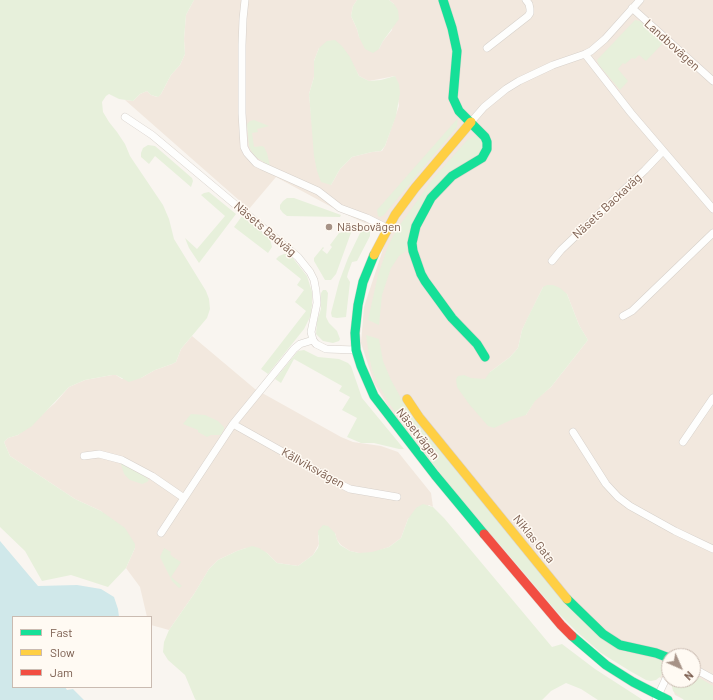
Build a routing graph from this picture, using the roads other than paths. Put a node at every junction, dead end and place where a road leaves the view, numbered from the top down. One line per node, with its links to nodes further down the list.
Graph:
1 (245, 0): 13 (street)
2 (443, 0): 10 (street)
3 (526, 0): 6 (street)
4 (640, 0): 5 (street)
5 (632, 8): 7 (street); 8 (street, Landbovägen)
6 (487, 48)
7 (585, 54): 10 (street); 11 (street)
8 (713, 81)
9 (124, 117): 17 (street, Näsets Badväg)
10 (471, 122): 13 (street, Näsetvägen); 19 (street)
11 (663, 151): 12 (street); 15 (street, Näsets Backaväg)
12 (713, 209)
13 (387, 228): 18 (street, Näsetvägen)
14 (713, 233): 16 (street)
15 (552, 261)
16 (623, 316)
17 (313, 340): 18 (street); 22 (street)
18 (356, 350): 34 (street, Näsetvägen)
19 (485, 357)
20 (713, 398): 24 (street)
21 (407, 399): 30 (street, Niklas Gata)
22 (233, 424): 26 (street, Källviksvägen); 27 (street)
23 (573, 432): 29 (street)
24 (683, 442)
25 (84, 456): 27 (street)
26 (397, 497)
27 (184, 498): 28 (street)
28 (161, 533)
29 (713, 549)
30 (661, 655)
31 (701, 672): 32 (street)
32 (713, 679)
33 (662, 688): 34 (street)
34 (658, 698): 35 (street, Näsetvägen)
35 (668, 700)

